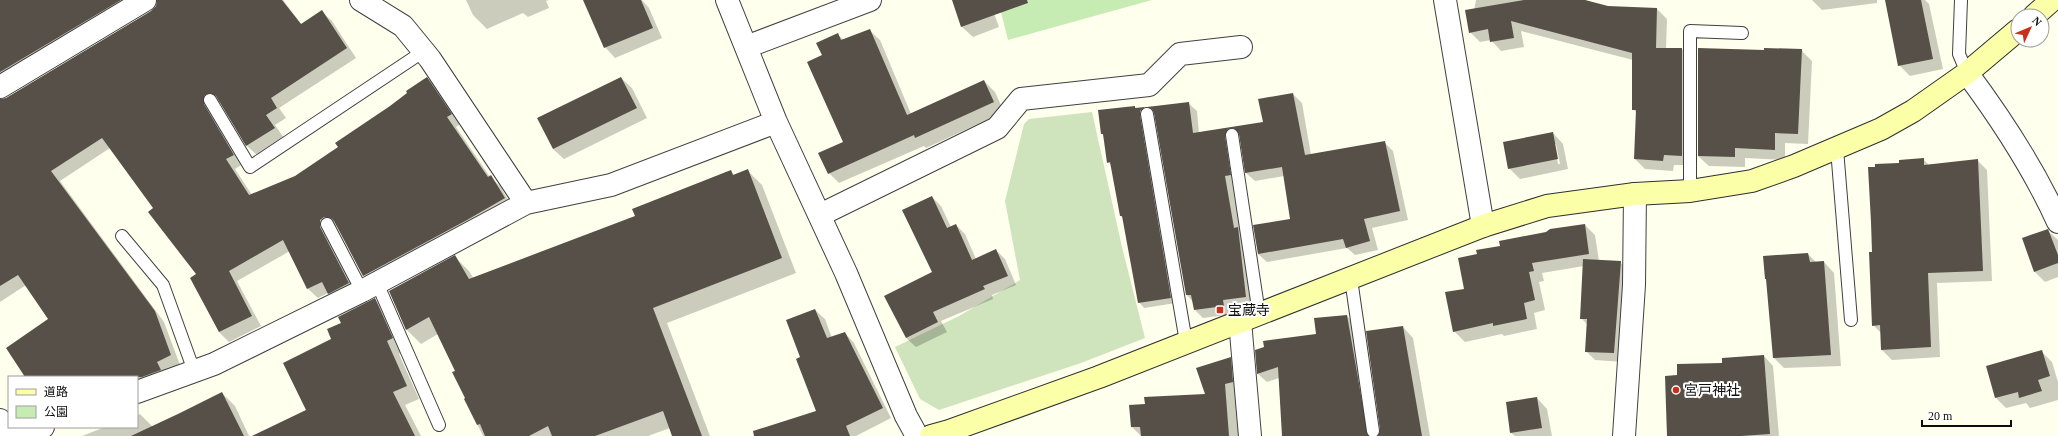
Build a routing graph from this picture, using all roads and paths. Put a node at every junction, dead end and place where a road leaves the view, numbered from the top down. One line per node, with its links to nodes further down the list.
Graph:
1 (145, 0): 15 (street)
2 (361, 0): 13 (street)
3 (727, 0): 11 (street)
4 (870, 0): 11 (street)
5 (1445, 0): 27 (street)
6 (1961, 0): 14 (lane)
7 (2052, 0): 8 (street)
8 (2043, 8)
9 (1742, 33): 21 (lane)
10 (2010, 37): 14 (street)
11 (746, 47): 18 (street)
12 (1240, 47): 24 (street)
13 (424, 51): 16 (lane); 23 (street)
14 (1967, 73): 20 (street); 25 (street)
15 (0, 87)
16 (210, 100)
17 (1147, 114): 33 (lane)
18 (776, 122): 23 (street); 24 (street)
19 (1232, 135): 31 (lane)
20 (1837, 149): 21 (street); 32 (lane)
21 (1690, 191): 22 (street)
22 (1635, 194): 27 (street); 45 (street)
23 (526, 202): 30 (street)
24 (820, 215): 42 (street)
25 (2058, 222)
26 (327, 224): 30 (lane)
27 (1483, 226): 29 (street)
28 (122, 236): 34 (lane)
29 (1352, 279): 31 (street); 39 (lane)
30 (370, 287): 34 (street); 37 (lane)
31 (1249, 317): 33 (street); 44 (street)
32 (1851, 320)
33 (1186, 342): 43 (street)
34 (194, 371): 35 (street)
35 (138, 392)
36 (0, 420): 40 (street)
37 (439, 425)
38 (39, 428): 41 (street)
39 (1373, 431)
40 (11, 436)
41 (18, 436)
42 (917, 436)
43 (931, 436)
44 (1250, 436)
45 (1624, 436)

